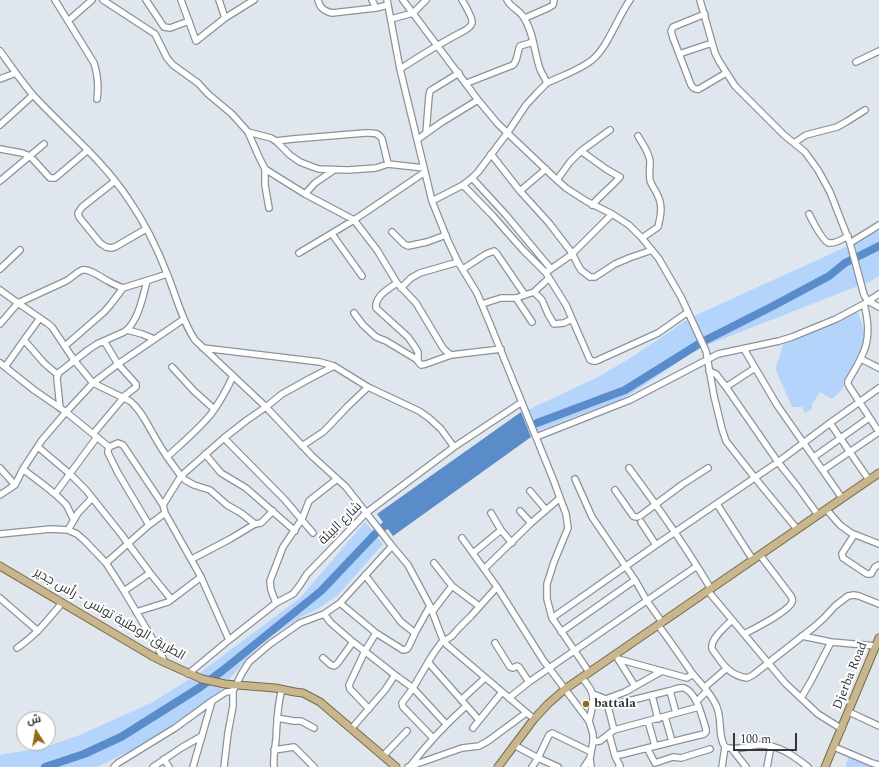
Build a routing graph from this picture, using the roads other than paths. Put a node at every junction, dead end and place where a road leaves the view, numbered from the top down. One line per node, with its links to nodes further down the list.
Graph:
1 (55, 0): 24 (street)
2 (92, 0): 24 (street)
3 (103, 0): 46 (street)
4 (146, 0): 25 (street)
5 (181, 0): 25 (street)
6 (219, 0): 21 (street)
7 (253, 0): 21 (street)
8 (318, 0): 18 (street)
9 (372, 0): 18 (street)
10 (403, 0): 19 (street)
11 (426, 0): 19 (street)
12 (462, 0): 28 (street)
13 (507, 0): 22 (street)
14 (554, 0): 22 (street)
15 (630, 0): 38 (street)
16 (700, 0): 20 (street)
17 (387, 3): 18 (street); 23 (street)
18 (376, 8)
19 (414, 13): 23 (street); 28 (street)
20 (705, 14): 27 (street); 31 (street)
21 (225, 18): 25 (street)
22 (525, 18): 26 (street)
23 (391, 19): 33 (street)
24 (68, 21): 41 (street)
25 (189, 21)
26 (533, 42): 38 (street); 39 (street)
27 (712, 43): 31 (street); 36 (street)
28 (437, 45): 33 (street); 35 (street)
29 (0, 51): 34 (street)
30 (879, 51): 32 (street)
31 (679, 54): 36 (street)
32 (856, 62)
33 (400, 69): 50 (street)
34 (16, 73): 37 (street); 40 (street)
35 (459, 73): 39 (street); 48 (street)
36 (726, 73): 52 (street)
37 (0, 79)
38 (547, 83): 47 (street)
39 (467, 84): 42 (street)
40 (33, 95): 44 (street); 55 (street)
41 (97, 99)
42 (478, 100): 47 (street); 48 (street)
43 (865, 110): 52 (street)
44 (0, 125)
45 (610, 130): 56 (street)
46 (248, 132): 51 (street); 60 (street)
47 (508, 132): 57 (street); 61 (street)
48 (426, 133): 50 (street)
49 (638, 136): 83 (street)
50 (418, 139): 63 (street)
51 (276, 141): 59 (street); 62 (street)
52 (794, 143): 82 (street)
53 (44, 144): 58 (street)
54 (0, 149): 58 (street)
55 (88, 150): 58 (street); 67 (street)
56 (581, 151): 65 (street); 72 (street)
57 (491, 154): 64 (street); 69 (street)
58 (30, 156): 66 (street)
59 (388, 164): 62 (street); 63 (street)
60 (265, 169): 70 (street); 73 (street)
61 (546, 169): 65 (street); 69 (street)
62 (334, 170): 70 (street)
63 (424, 170): 71 (street); 76 (street)
64 (472, 178): 68 (street); 92 (street)
65 (557, 180): 72 (street)
66 (0, 181)
67 (115, 182): 78 (street); 78 (street)
68 (463, 185): 71 (street); 95 (street)
69 (520, 191): 88 (street)
70 (305, 194): 76 (street)
71 (432, 201): 81 (street)
72 (592, 205): 74 (street)
73 (269, 208)
74 (612, 214): 83 (street); 88 (street)
75 (808, 214): 82 (street)
76 (354, 220): 80 (street); 97 (street)
77 (879, 225): 84 (street)
78 (146, 229): 93 (street)
79 (392, 232): 81 (street)
80 (332, 234): 87 (street); 94 (street)
81 (446, 235): 89 (street)
82 (848, 236): 84 (street)
83 (642, 238): 86 (street)
84 (850, 243): 106 (street)
85 (20, 250): 90 (street)
86 (652, 250): 88 (street); 109 (street)
87 (299, 253)
88 (572, 253): 92 (street)
89 (458, 262): 91 (street); 99 (street)
90 (0, 269)
91 (463, 269): 103 (street); 107 (street)
92 (551, 269): 95 (street)
93 (167, 274): 96 (street); 112 (street)
94 (362, 276)
95 (547, 276): 101 (street); 113 (street)
96 (147, 281): 98 (street); 116 (street)
97 (397, 283): 99 (street); 128 (street)
98 (123, 288): 105 (street); 120 (street)
99 (401, 288): 124 (street)
100 (0, 290): 105 (street)
101 (534, 292): 103 (street); 113 (street)
102 (879, 294): 106 (street)
103 (526, 295): 104 (street)
104 (516, 298): 107 (street); 114 (street)
105 (18, 303): 111 (street); 115 (street)
106 (866, 303): 108 (street); 123 (street); 125 (street)
107 (482, 304): 122 (street)
108 (879, 307)
109 (688, 312): 113 (street); 127 (street)
110 (354, 313): 128 (street)
111 (40, 318): 118 (street); 120 (street)
112 (184, 319): 117 (street); 121 (street)
113 (572, 319)
114 (532, 322)
115 (0, 324)
116 (128, 330): 117 (street); 119 (street)
117 (154, 339): 129 (street)
118 (24, 340): 130 (street); 136 (street)
119 (104, 341): 126 (street); 129 (street)
120 (65, 346): 126 (street)
121 (203, 348): 131 (street); 137 (street)
122 (500, 349): 124 (street); 143 (street)
123 (744, 349): 127 (street); 133 (street)
124 (451, 355): 128 (street)
125 (861, 359): 134 (street); 144 (street)
126 (74, 360): 136 (street); 138 (street)
127 (708, 360): 135 (street); 153 (street)
128 (418, 361)
129 (118, 364): 138 (street); 142 (street)
130 (2, 365): 146 (street)
131 (334, 366): 139 (street); 145 (street)
132 (172, 367): 147 (street)
133 (755, 368): 140 (street); 156 (street)
134 (879, 368)
135 (709, 371): 140 (street); 174 (street)
136 (58, 375): 146 (street)
137 (233, 376): 145 (street); 147 (street)
138 (93, 382): 142 (street); 148 (street)
139 (368, 388): 157 (street); 160 (street)
140 (726, 388): 165 (street)
141 (879, 388): 144 (street)
142 (124, 397): 152 (street); 163 (street)
143 (522, 402): 153 (street); 160 (street, شارع البيئة)
144 (860, 402): 149 (street); 150 (street)
145 (266, 407): 154 (street); 157 (street)
146 (60, 408): 148 (street)
147 (214, 409): 163 (street)
148 (66, 412): 152 (street); 158 (street)
149 (869, 418): 151 (street); 155 (street)
150 (830, 423): 155 (street); 156 (street)
151 (879, 432): 161 (street)
152 (95, 436): 159 (street); 172 (street)
153 (536, 437): 184 (street)
154 (224, 438): 162 (street); 197 (street)
155 (840, 438): 161 (street); 164 (street)
156 (803, 443): 164 (street); 165 (street)
157 (302, 446): 175 (street)
158 (38, 447): 169 (street); 172 (street)
159 (109, 447): 188 (street); 201 (street)
160 (454, 447): 194 (street, شارع البيئة)
161 (850, 452): 170 (street); 177 (street)
162 (205, 454): 173 (street); 191 (street)
163 (167, 457): 173 (street)
164 (814, 457): 170 (street)
165 (778, 462): 174 (street); 196 (street)
166 (0, 468): 178 (street)
167 (629, 468): 187 (street)
168 (708, 468): 187 (street)
169 (23, 469): 178 (street); 181 (street)
170 (823, 470): 185 (street)
171 (879, 473): 177 (main road)
172 (70, 474): 181 (street); 183 (street)
173 (181, 476): 188 (street); 202 (street)
174 (755, 478): 186 (street); 203 (street)
175 (337, 479): 194 (street); 197 (street)
176 (575, 479): 225 (street)
177 (869, 480): 185 (main road)
178 (14, 485): 182 (street)
179 (615, 490): 187 (street)
180 (530, 491): 190 (street)
181 (55, 494): 198 (street)
182 (0, 495)
183 (92, 498): 198 (street); 213 (street)
184 (560, 498): 190 (street); 248 (street)
185 (842, 498): 189 (main road)
186 (717, 504): 208 (street); 220 (street)
187 (656, 505): 208 (street)
188 (163, 506): 193 (street)
189 (826, 509): 196 (main road); 210 (street)
190 (546, 510): 200 (street)
191 (273, 511): 202 (street); 206 (street)
192 (520, 511): 200 (street)
193 (165, 513): 201 (street); 219 (street)
194 (366, 513): 216 (street); 240 (street, شارع البيئة)
195 (491, 513): 205 (street)
196 (818, 515): 203 (main road)
197 (302, 519): 206 (street); 207 (street)
198 (74, 520): 204 (street)
199 (641, 522): 214 (street)
200 (532, 523): 212 (street)
201 (150, 524): 213 (street)
202 (255, 524): 219 (street)
203 (797, 529): 218 (main road)
204 (68, 530): 209 (street); 221 (street)
205 (501, 530): 212 (street); 217 (street)
206 (295, 531): 240 (street)
207 (313, 532)
208 (675, 532): 214 (street); 226 (street)
209 (0, 534)
210 (854, 535): 215 (street); 223 (street)
211 (462, 538): 217 (street)
212 (512, 543): 227 (street)
213 (128, 544): 221 (street); 228 (street)
214 (656, 544): 225 (street)
215 (879, 544)
216 (392, 546): 229 (street); 243 (street)
217 (473, 554): 227 (street)
218 (760, 555): 220 (main road); 255 (street)
219 (192, 559): 230 (street)
220 (753, 560): 234 (main road)
221 (106, 563): 235 (street)
222 (434, 563): 232 (street)
223 (879, 565)
224 (0, 566): 239 (main road, الطريق الوطنية تونس - رأس جدير)
225 (625, 566): 231 (street); 248 (street)
226 (697, 566): 234 (street); 238 (street)
227 (484, 569): 233 (street)
228 (150, 573): 235 (street); 237 (street)
229 (365, 575): 241 (street); 254 (street)
230 (201, 577): 237 (street); 258 (street)
231 (635, 580): 238 (street); 252 (street)
232 (452, 586): 244 (street); 246 (street)
233 (497, 587): 244 (street); 273 (street)
234 (709, 590): 249 (street); 250 (main road)
235 (124, 591): 245 (street)
236 (0, 598): 251 (street)
237 (171, 599): 245 (street)
238 (647, 601): 250 (street); 266 (street)
239 (62, 603): 251 (street); 271 (main road, الطريق الوطنية تونس - رأس جدير)
240 (276, 603): 258 (street, شارع البيئة)
241 (340, 603): 247 (street); 253 (street)
242 (879, 604): 256 (street)
243 (430, 606): 246 (street); 254 (street)
244 (479, 606): 259 (street)
245 (136, 612): 271 (street)
246 (432, 612): 259 (street)
247 (324, 614): 260 (street); 283 (street)
248 (552, 618): 252 (street)
249 (732, 620): 255 (street); 272 (street)
250 (660, 624): 267 (main road); 276 (street)
251 (38, 631): 264 (street)
252 (561, 632): 266 (street)
253 (376, 633): 254 (street); 265 (street)
254 (415, 633)
255 (744, 634): 270 (street)
256 (802, 636): 261 (street); 270 (street)
257 (879, 638): 263 (main road, Djerba Road)
258 (229, 640): 277 (street, شارع البيئة)
259 (443, 640): 269 (street); 279 (street)
260 (353, 642): 265 (street); 268 (street)
261 (831, 642): 263 (street); 293 (street)
262 (495, 643): 281 (street)
263 (876, 646): 301 (main road, Djerba Road)
264 (17, 648)
265 (365, 651): 278 (street); 300 (street)
266 (574, 652): 273 (street); 275 (street)
267 (617, 657): 274 (street); 275 (main road); 282 (street)
268 (322, 658)
269 (428, 662): 284 (street); 295 (street)
270 (768, 663): 272 (street); 293 (street)
271 (166, 664): 277 (main road, الطريق الوطنية تونس - رأس جدير)
272 (727, 668): 286 (street)
273 (549, 669): 281 (street); 287 (street)
274 (662, 671): 276 (street); 282 (street)
275 (589, 672): 280 (main road)
276 (693, 674): 286 (street)
277 (190, 675): 283 (main road, الطريق الوطنية تونس - رأس جدير)
278 (394, 675): 284 (street); 300 (street)
279 (484, 678): 289 (street); 295 (street)
280 (582, 678): 287 (main road); 290 (street)
281 (529, 682): 292 (street)
282 (635, 686): 294 (street)
283 (235, 688): 285 (main road, الطريق الوطنية تونس - رأس جدير); 296 (street); 344 (street)
284 (413, 688): 311 (street); 321 (street)
285 (282, 689): 305 (street); 314 (main road, الطريق الوطنية تونس - رأس جدير)
286 (706, 689): 297 (street); 327 (street)
287 (565, 690): 306 (main road); 309 (street)
288 (670, 690): 291 (street); 297 (street); 303 (street)
289 (502, 692): 292 (street); 308 (street)
290 (593, 694): 294 (street); 309 (street)
291 (652, 695): 299 (street); 307 (street)
292 (509, 698): 302 (street)
293 (801, 698): 316 (street)
294 (606, 699): 299 (street)
295 (461, 700): 298 (street)
296 (212, 701): 320 (street); 340 (street)
297 (698, 704): 303 (street); 322 (street)
298 (466, 706): 308 (street); 311 (street)
299 (608, 706): 317 (street)
300 (369, 709): 314 (street)
301 (849, 712): 312 (street); 316 (main road, Djerba Road)
302 (526, 713): 306 (street); 339 (street)
303 (676, 714): 304 (street)
304 (665, 717): 307 (street); 322 (street)
305 (277, 718): 313 (street); 332 (street)
306 (534, 719): 324 (main road)
307 (658, 719): 310 (street)
308 (479, 720): 315 (street)
309 (589, 721): 323 (street)
310 (648, 721): 317 (street); 325 (street)
311 (446, 724): 321 (street)
312 (879, 726)
313 (314, 728)
314 (352, 728): 334 (main road, الطريق الوطنية تونس - رأس جدير)
315 (473, 728)
316 (842, 729): 328 (main road, Djerba Road)
317 (614, 730): 319 (street)
318 (407, 731): 334 (street)
319 (609, 734): 323 (street); 335 (street)
320 (202, 736): 337 (street); 343 (street)
321 (433, 738): 339 (street)
322 (672, 741): 325 (street)
323 (593, 742): 333 (street)
324 (514, 745): 336 (street); 348 (main road)
325 (655, 746): 329 (street)
326 (771, 746): 331 (street); 356 (street); 357 (street)
327 (725, 747): 331 (street); 354 (street)
328 (834, 747): 338 (street); 358 (main road, Djerba Road)
329 (647, 748): 330 (street); 335 (street)
330 (710, 749)
331 (732, 749): 355 (street)
332 (274, 750): 345 (street); 346 (street)
333 (590, 755): 336 (street); 351 (street); 352 (street)
334 (383, 756): 347 (main road, الطريق الوطنية تونس - رأس جدير)
335 (615, 756): 353 (street)
336 (538, 758): 349 (street); 350 (street)
337 (164, 760): 341 (street); 342 (street)
338 (879, 765)
339 (410, 766)
340 (114, 767)
341 (153, 767)
342 (169, 767)
343 (193, 767)
344 (224, 767)
345 (274, 767)
346 (314, 767)
347 (396, 767)
348 (498, 767)
349 (532, 767)
350 (558, 767)
351 (584, 767)
352 (591, 767)
353 (619, 767)
354 (722, 767)
355 (746, 767)
356 (767, 767)
357 (808, 767)
358 (825, 767)

